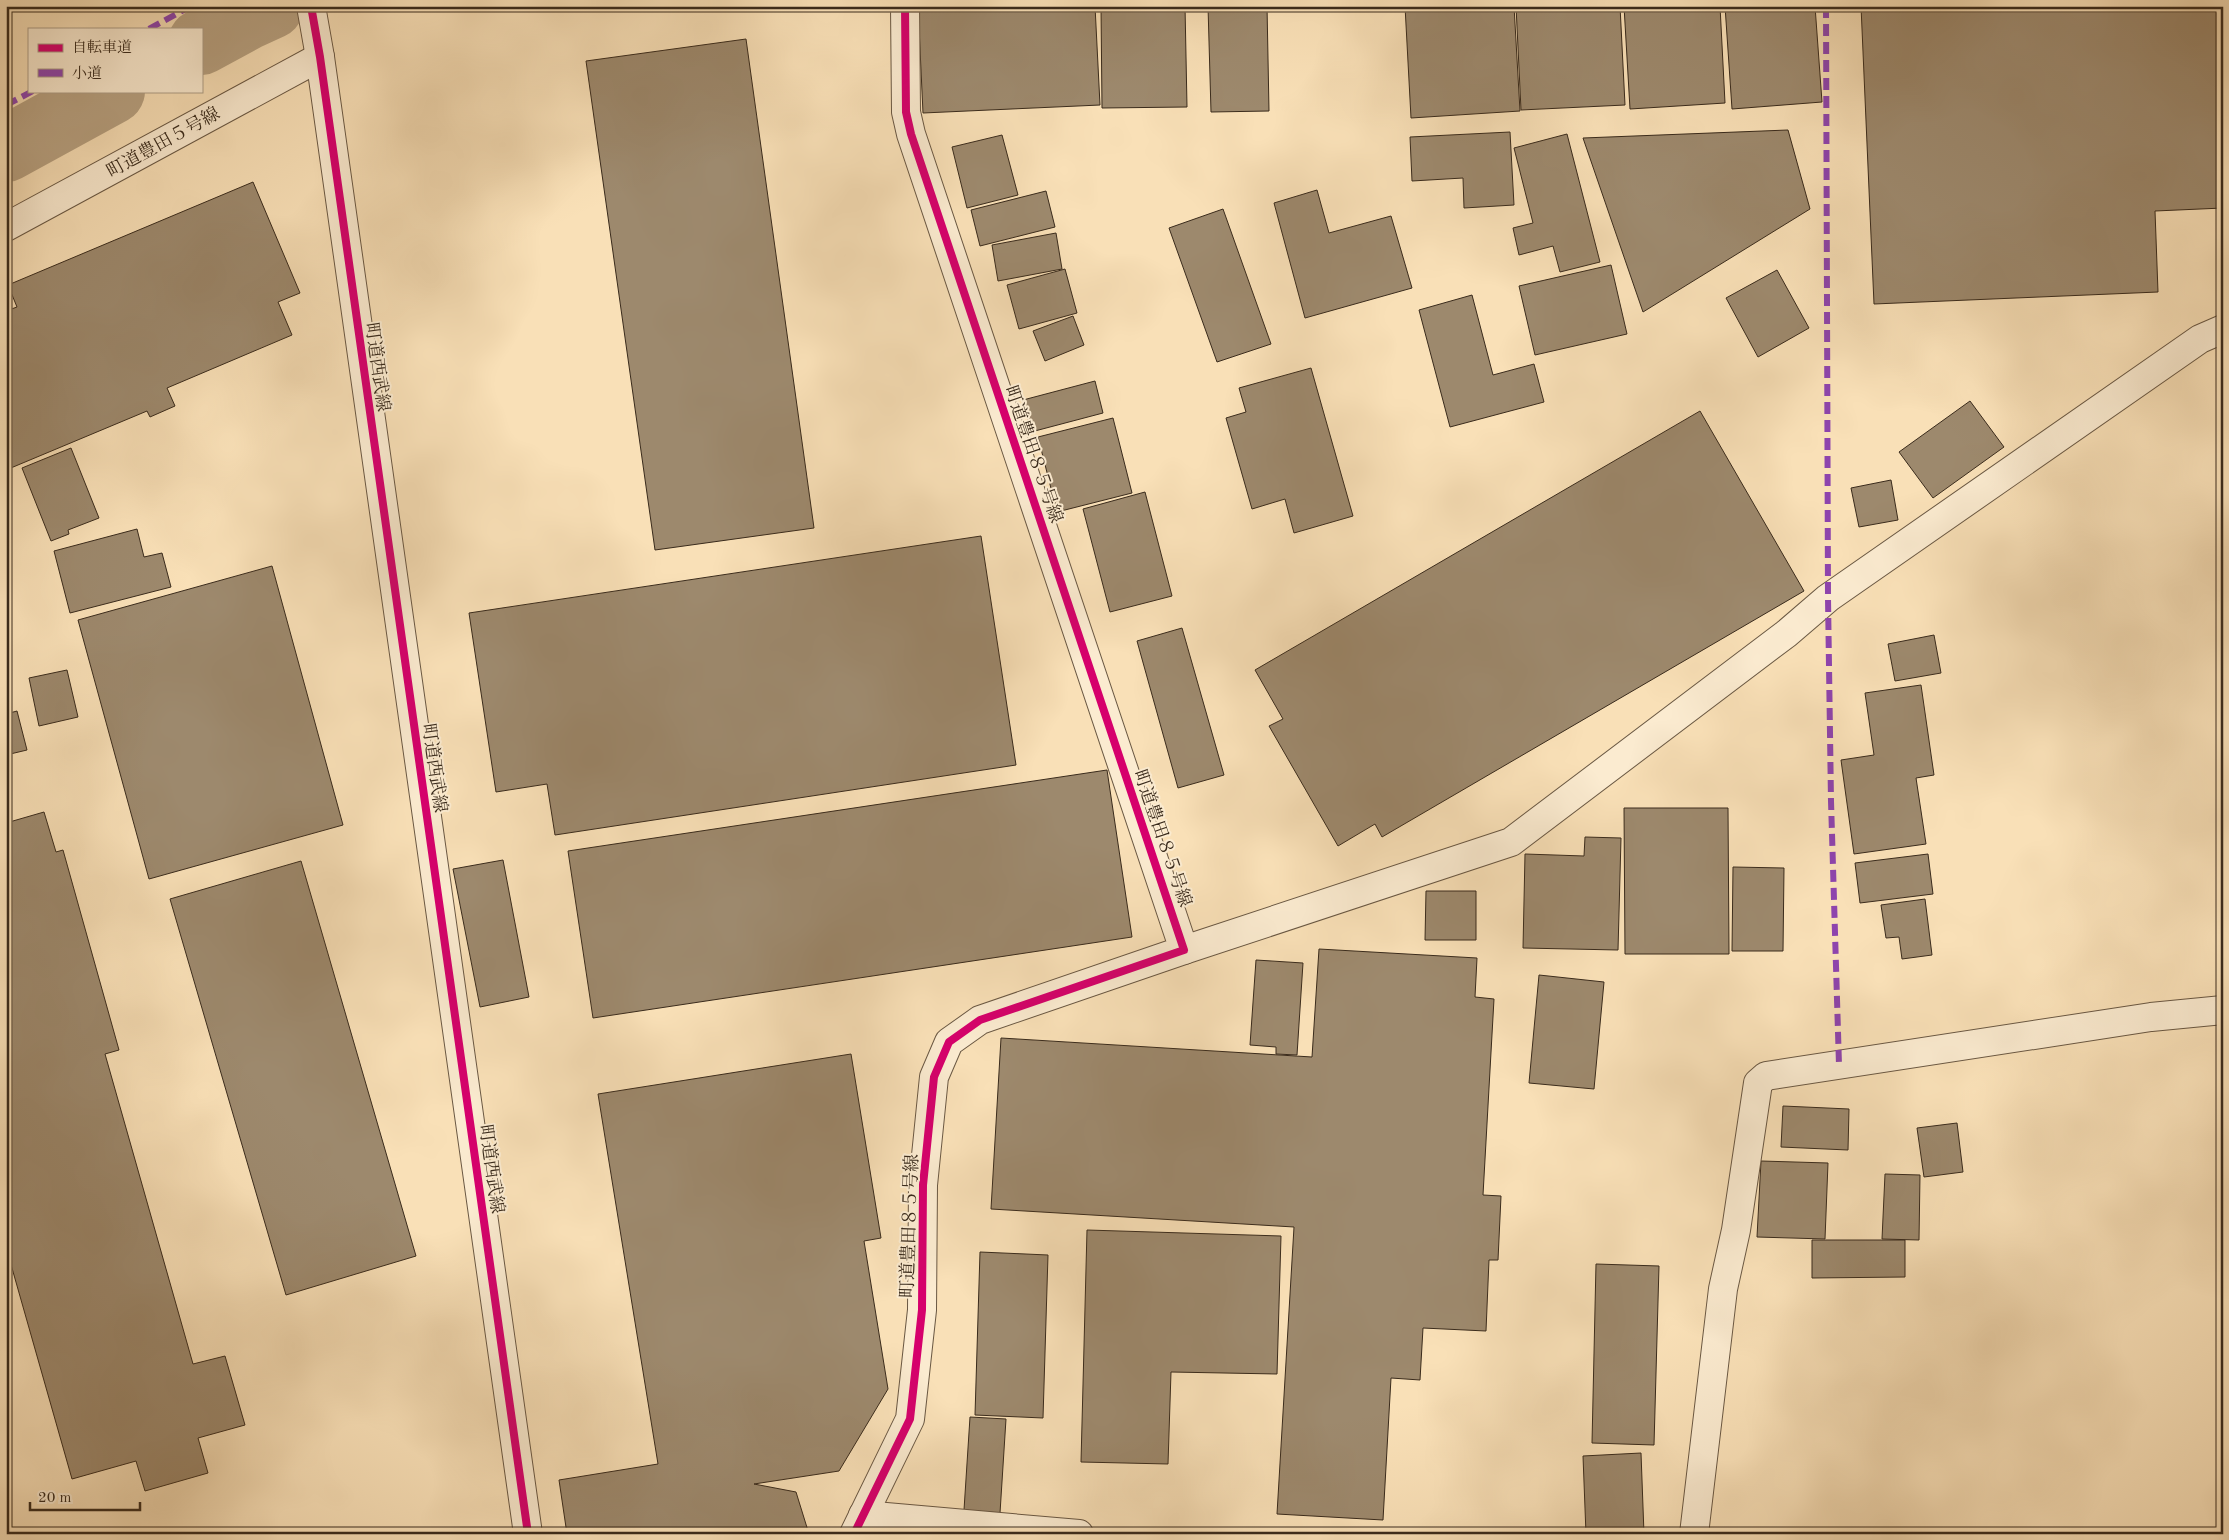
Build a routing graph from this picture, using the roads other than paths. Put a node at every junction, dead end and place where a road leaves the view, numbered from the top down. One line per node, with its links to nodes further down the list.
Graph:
1 (905, 6): 6 (street, 町道豊田８５号線)
2 (311, 11): 3 (street, 町道西武線)
3 (320, 57): 4 (street, 町道豊田５号線); 9 (street, 町道西武線)
4 (6, 227)
5 (2223, 329): 6 (street)
6 (1184, 950): 8 (street, 町道豊田８５号線)
7 (2223, 1010): 11 (street)
8 (858, 1525): 10 (street)
9 (528, 1534)
10 (1079, 1534)
11 (1694, 1534)

